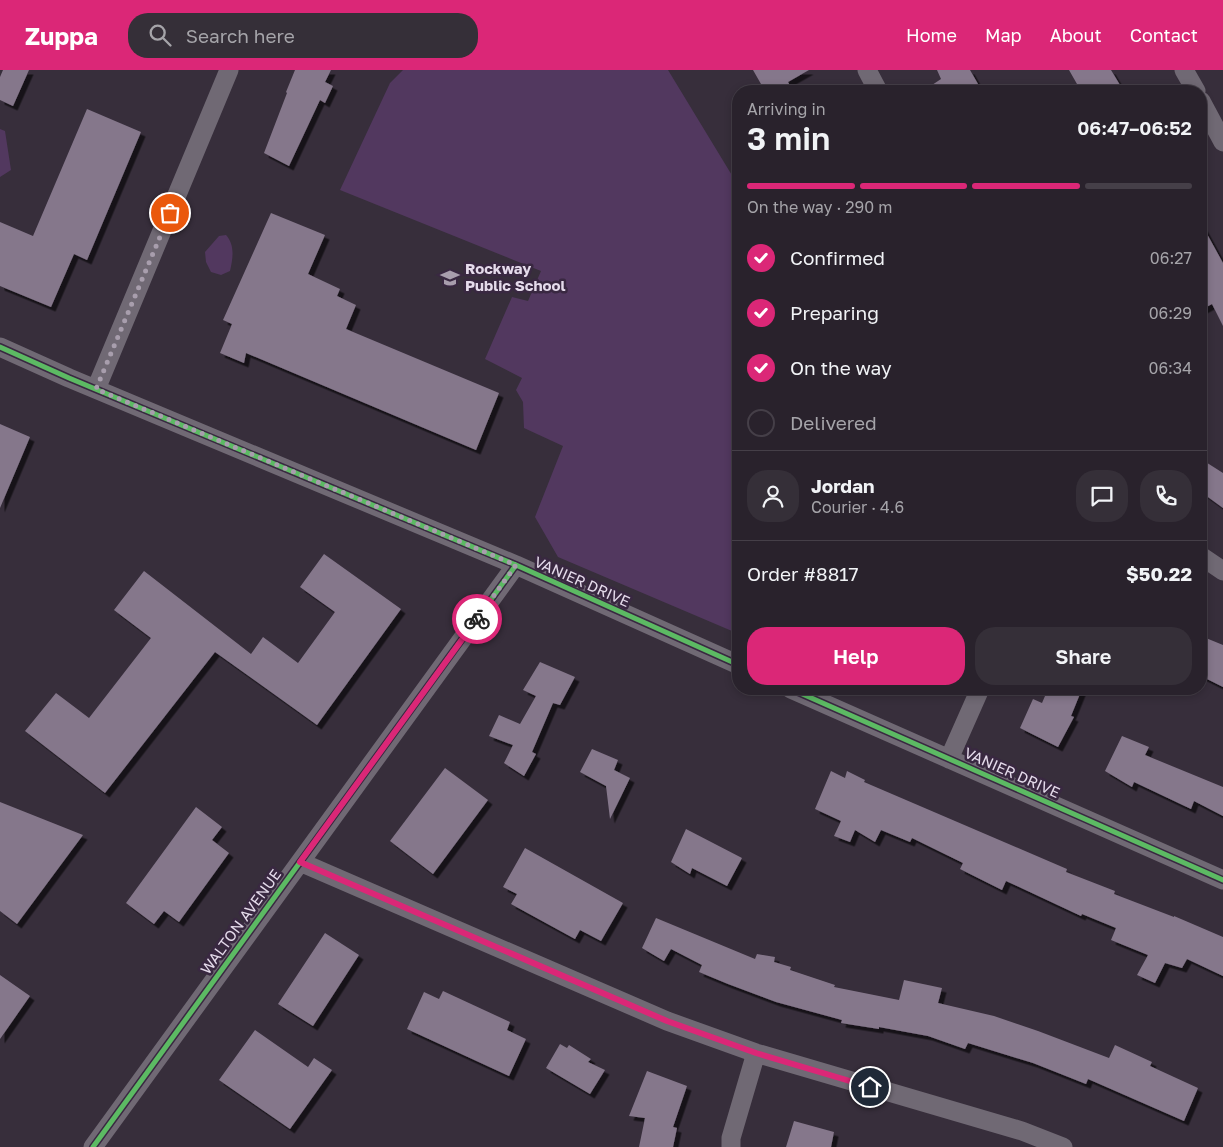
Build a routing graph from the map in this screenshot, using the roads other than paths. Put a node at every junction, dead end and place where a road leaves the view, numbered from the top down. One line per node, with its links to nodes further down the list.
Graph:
1 (230, 70): 9 (street)
2 (866, 70): 4 (street)
3 (1184, 70): 5 (street)
4 (875, 85)
5 (1193, 85)
6 (1207, 112): 7 (street)
7 (1223, 142)
8 (0, 347): 9 (street, VANIER DRIVE)
9 (96, 389): 11 (street, VANIER DRIVE)
10 (1207, 560): 12 (street)
11 (516, 565): 13 (street, VANIER DRIVE); 17 (street, WALTON AVENUE)
12 (1223, 571)
13 (732, 662)
14 (805, 695): 16 (street, VANIER DRIVE)
15 (977, 695): 16 (street)
16 (949, 759): 18 (street, VANIER DRIVE)
17 (300, 862): 19 (street); 20 (street, WALTON AVENUE)
18 (1223, 880)
19 (756, 1053): 21 (street); 22 (street)
20 (93, 1147)
21 (731, 1147)
22 (1063, 1147)

